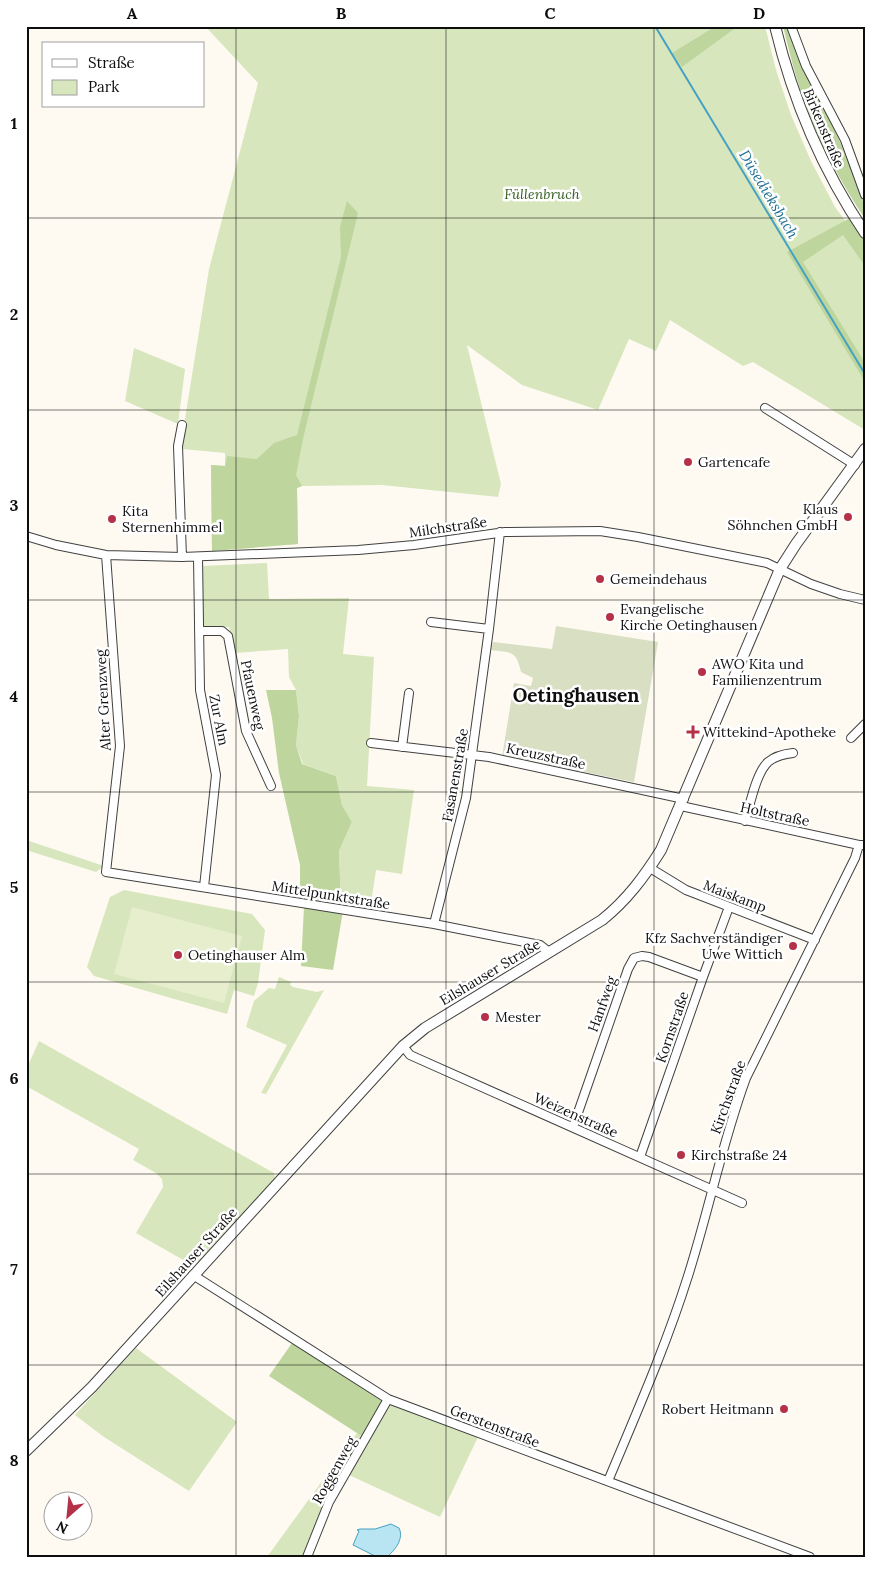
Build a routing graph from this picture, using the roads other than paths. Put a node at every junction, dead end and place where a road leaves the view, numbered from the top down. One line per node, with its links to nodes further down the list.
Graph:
1 (775, 26): 4 (street, Birkenstraße)
2 (791, 26): 3 (street, Birkenstraße)
3 (865, 196)
4 (865, 233)
5 (765, 408): 8 (street)
6 (182, 425): 12 (street)
7 (865, 450): 8 (street, Eilshauser Straße)
8 (855, 465): 14 (street, Eilshauser Straße)
9 (500, 532): 13 (street, Milchstraße); 14 (street, Milchstraße); 17 (street, Fasanenstraße)
10 (26, 536): 11 (street, Milchstraße)
11 (106, 555): 12 (street, Milchstraße); 31 (street, Alter Grenzweg)
12 (182, 557): 13 (street, Milchstraße)
13 (198, 557): 18 (street, Zur Alm)
14 (780, 569): 15 (street, Milchstraße); 27 (street, Eilshauser Straße)
15 (865, 600)
16 (430, 622): 17 (street)
17 (490, 629): 25 (street, Fasanenstraße)
18 (199, 632): 26 (street, Pfauenweg); 32 (street, Zur Alm)
19 (410, 693): 23 (street)
20 (865, 724): 21 (street)
21 (851, 738)
22 (371, 743): 23 (street, Kreuzstraße)
23 (402, 747): 25 (street, Kreuzstraße)
24 (793, 753): 28 (street)
25 (472, 755): 27 (street, Kreuzstraße); 34 (street, Fasanenstraße)
26 (271, 786)
27 (682, 802): 28 (street, Holtstraße); 30 (street, Eilshauser Straße)
28 (745, 821): 29 (street, Holtstraße)
29 (862, 845): 35 (street, Kirchstraße)
30 (650, 868): 33 (street, Maiskamp); 36 (street, Eilshauser Straße)
31 (106, 872): 32 (street, Mittelpunktstraße)
32 (204, 887): 34 (street, Mittelpunktstraße)
33 (729, 907): 35 (street, Maiskamp); 37 (street, Kornstraße)
34 (434, 924): 36 (street, Mittelpunktstraße)
35 (815, 940): 41 (street, Kirchstraße)
36 (549, 952): 38 (street, Eilshauser Straße)
37 (702, 977): 39 (street, Hanfweg); 40 (street, Kornstraße)
38 (403, 1046): 39 (street, Weizenstraße); 43 (street, Eilshauser Straße)
39 (573, 1127): 40 (street, Weizenstraße)
40 (640, 1157): 41 (street, Weizenstraße)
41 (712, 1189): 42 (street, Weizenstraße); 46 (street, Kirchstraße)
42 (742, 1203)
43 (193, 1275): 44 (street, Gerstenstraße); 45 (street, Eilshauser Straße)
44 (388, 1399): 46 (street, Gerstenstraße); 47 (street, Roggenweg)
45 (26, 1451)
46 (608, 1481): 48 (street, Gerstenstraße)
47 (307, 1557)
48 (810, 1557)

